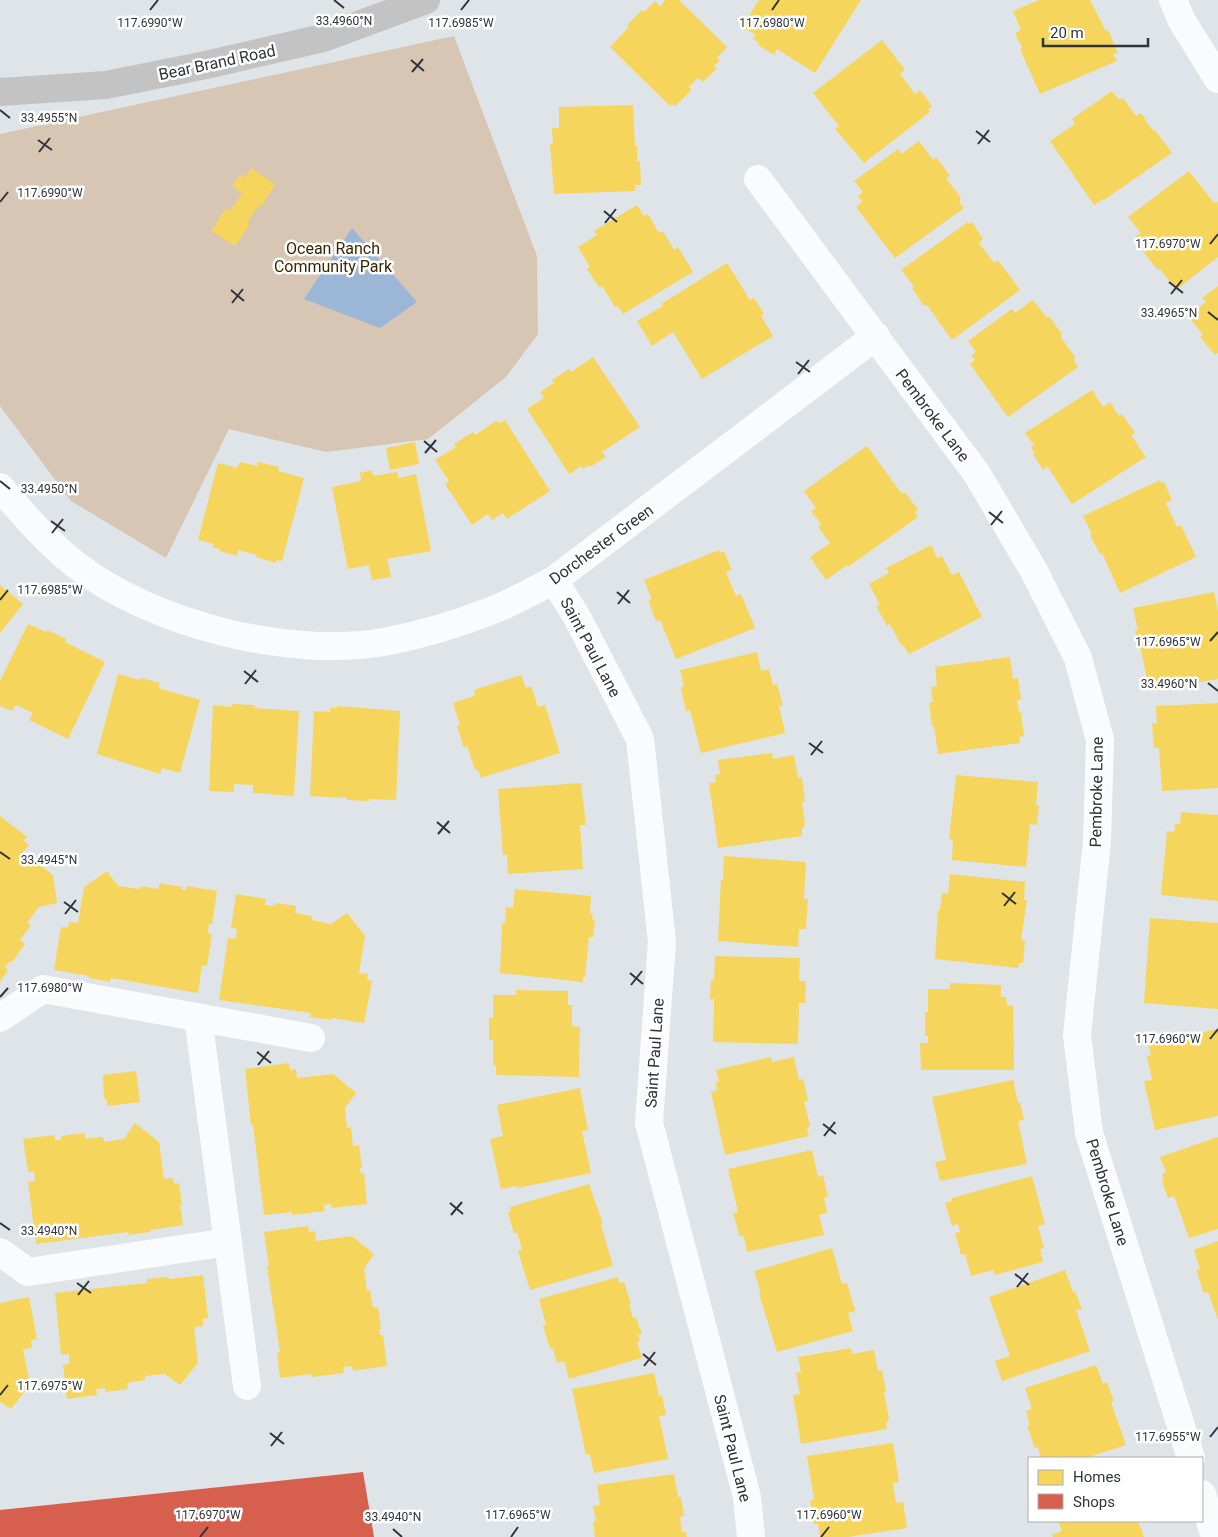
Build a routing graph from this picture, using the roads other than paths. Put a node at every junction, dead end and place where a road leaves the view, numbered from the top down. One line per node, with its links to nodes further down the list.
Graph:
1 (426, 0): 4 (street, Bear Brand Road)
2 (1173, 0): 3 (street)
3 (1218, 79)
4 (0, 92)
5 (758, 179): 6 (street, Pembroke Lane)
6 (876, 336): 8 (street, Dorchester Green); 15 (street, Pembroke Lane)
7 (0, 487): 8 (street, Dorchester Green)
8 (554, 580): 17 (street, Saint Paul Lane)
9 (198, 1017): 10 (street); 11 (street); 12 (street)
10 (0, 1018)
11 (311, 1038)
12 (228, 1242): 13 (street); 14 (street)
13 (0, 1252)
14 (248, 1386)
15 (1191, 1457)
16 (1203, 1497): 18 (street)
17 (751, 1537)
18 (1215, 1537)

